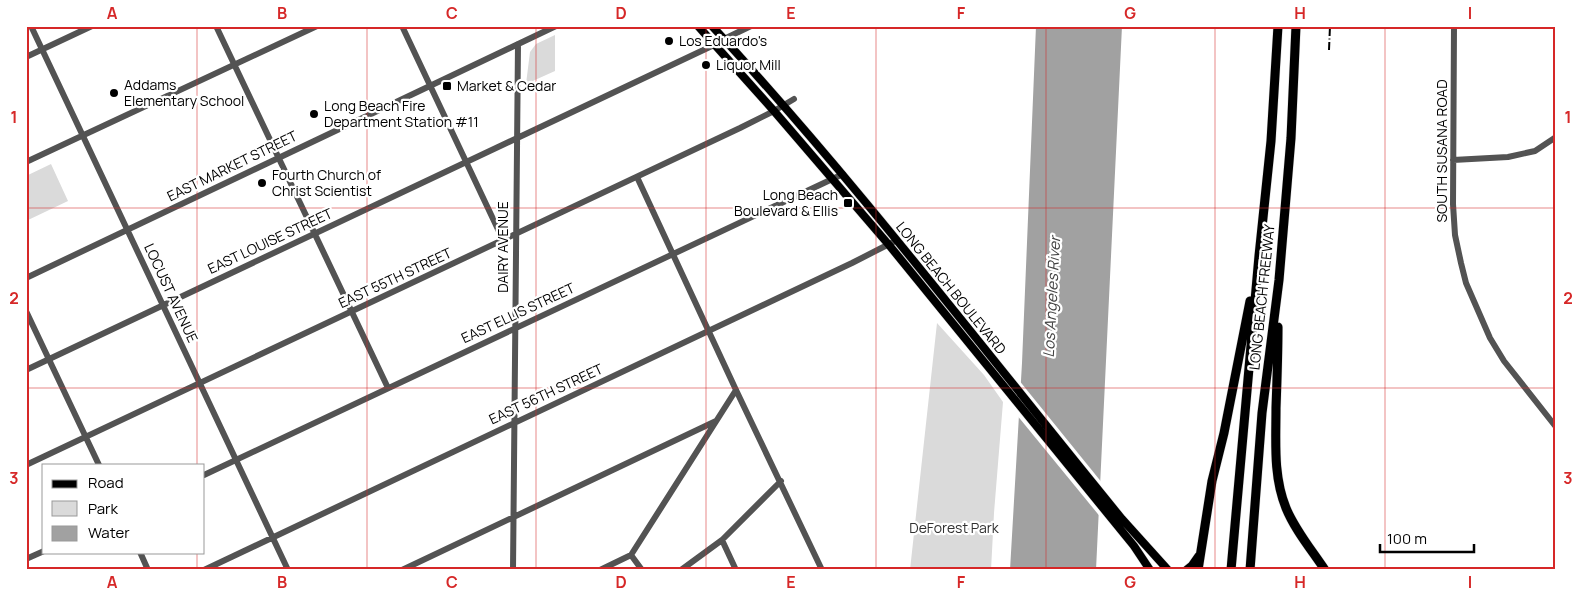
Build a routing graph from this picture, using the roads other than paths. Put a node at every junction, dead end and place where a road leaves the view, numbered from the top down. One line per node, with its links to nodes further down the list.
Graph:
1 (31, 26): 16 (street, LOCUST AVENUE)
2 (92, 26): 16 (street)
3 (216, 26): 18 (street)
4 (317, 26): 18 (street)
5 (402, 26): 19 (street)
6 (556, 26): 14 (street, EAST MARKET STREET)
7 (698, 26): 15 (main road, LONG BEACH BOULEVARD)
8 (712, 26): 13 (main road, LONG BEACH BOULEVARD)
9 (751, 26): 13 (street)
10 (1278, 26): 40 (highway, LONG BEACH FREEWAY)
11 (1296, 26): 42 (highway, LONG BEACH FREEWAY)
12 (1454, 26): 27 (street, SOUTH SUSANA ROAD)
13 (724, 39): 21 (main road, LONG BEACH BOULEVARD)
14 (518, 44): 19 (street, EAST MARKET STREET); 25 (street, DAIRY AVENUE)
15 (714, 45): 22 (main road, LONG BEACH BOULEVARD); 25 (street, EAST LOUISE STREET)
16 (42, 49): 17 (street); 23 (street, LOCUST AVENUE)
17 (26, 57)
18 (235, 65): 23 (street); 26 (street)
19 (430, 86): 26 (street, EAST MARKET STREET); 29 (street)
20 (794, 99): 21 (street, EAST 55TH STREET)
21 (784, 105): 22 (street, EAST 55TH STREET); 30 (main road, LONG BEACH BOULEVARD)
22 (774, 111): 31 (street, EAST 55TH STREET); 32 (main road, LONG BEACH BOULEVARD)
23 (82, 136): 28 (street); 33 (street, LOCUST AVENUE)
24 (1556, 137): 27 (street)
25 (517, 138): 29 (street, EAST LOUISE STREET); 35 (street, DAIRY AVENUE)
26 (278, 158): 33 (street, EAST MARKET STREET); 34 (street)
27 (1453, 160): 55 (street, SOUTH SUSANA ROAD)
28 (26, 162)
29 (466, 162): 34 (street, EAST LOUISE STREET); 36 (street)
30 (843, 174): 32 (street, EAST ELLIS STREET); 37 (main road, LONG BEACH BOULEVARD)
31 (637, 176): 35 (street, EAST 55TH STREET); 39 (street)
32 (831, 179): 38 (main road, LONG BEACH BOULEVARD); 39 (street, EAST ELLIS STREET)
33 (128, 230): 41 (street, EAST MARKET STREET); 43 (street, LOCUST AVENUE)
34 (315, 234): 43 (street, EAST LOUISE STREET); 45 (street)
35 (515, 234): 36 (street, EAST 55TH STREET); 46 (street, DAIRY AVENUE)
36 (503, 240): 45 (street, EAST 55TH STREET)
37 (897, 240): 38 (street, EAST 56TH STREET); 81 (main road, LONG BEACH BOULEVARD)
38 (889, 246): 47 (street, EAST 56TH STREET); 80 (main road, LONG BEACH BOULEVARD)
39 (673, 253): 46 (street, EAST ELLIS STREET); 47 (street)
40 (1259, 256): 66 (highway); 84 (highway, LONG BEACH FREEWAY)
41 (26, 278)
42 (1279, 280): 85 (highway, LONG BEACH FREEWAY); 86 (highway)
43 (163, 306): 48 (street, EAST LOUISE STREET); 50 (street, LOCUST AVENUE)
44 (26, 311): 48 (street)
45 (352, 312): 50 (street, EAST 55TH STREET); 51 (street)
46 (515, 328): 51 (street, EAST ELLIS STREET); 54 (street, DAIRY AVENUE)
47 (709, 331): 52 (street); 54 (street, EAST 56TH STREET)
48 (49, 360): 49 (street, EAST LOUISE STREET); 56 (street)
49 (26, 370)
50 (200, 383): 56 (street, EAST 55TH STREET); 57 (street, LOCUST AVENUE)
51 (388, 388): 57 (street, EAST ELLIS STREET)
52 (736, 390): 53 (street); 61 (street)
53 (716, 422): 62 (street); 68 (street)
54 (514, 424): 62 (street, DAIRY AVENUE); 63 (street, EAST 56TH STREET)
55 (1556, 427)
56 (86, 437): 58 (street); 59 (street, EAST 55TH STREET)
57 (236, 460): 60 (street, EAST ELLIS STREET); 63 (street, LOCUST AVENUE)
58 (98, 464)
59 (26, 465)
60 (205, 475)
61 (781, 481): 64 (street); 79 (street)
62 (512, 517): 73 (street); 74 (street, DAIRY AVENUE)
63 (272, 538): 71 (street, EAST 56TH STREET); 72 (street, LOCUST AVENUE)
64 (722, 540): 77 (street); 78 (street)
65 (42, 552): 69 (street)
66 (1202, 552): 82 (highway); 83 (highway)
67 (141, 554): 70 (street)
68 (631, 555): 75 (street); 76 (street)
69 (26, 559)
70 (148, 570)
71 (204, 570)
72 (288, 570)
73 (402, 570)
74 (513, 570)
75 (600, 570)
76 (642, 570)
77 (681, 570)
78 (736, 570)
79 (822, 570)
80 (1150, 570)
81 (1168, 570)
82 (1187, 570)
83 (1198, 570)
84 (1231, 570)
85 (1250, 570)
86 (1324, 570)

